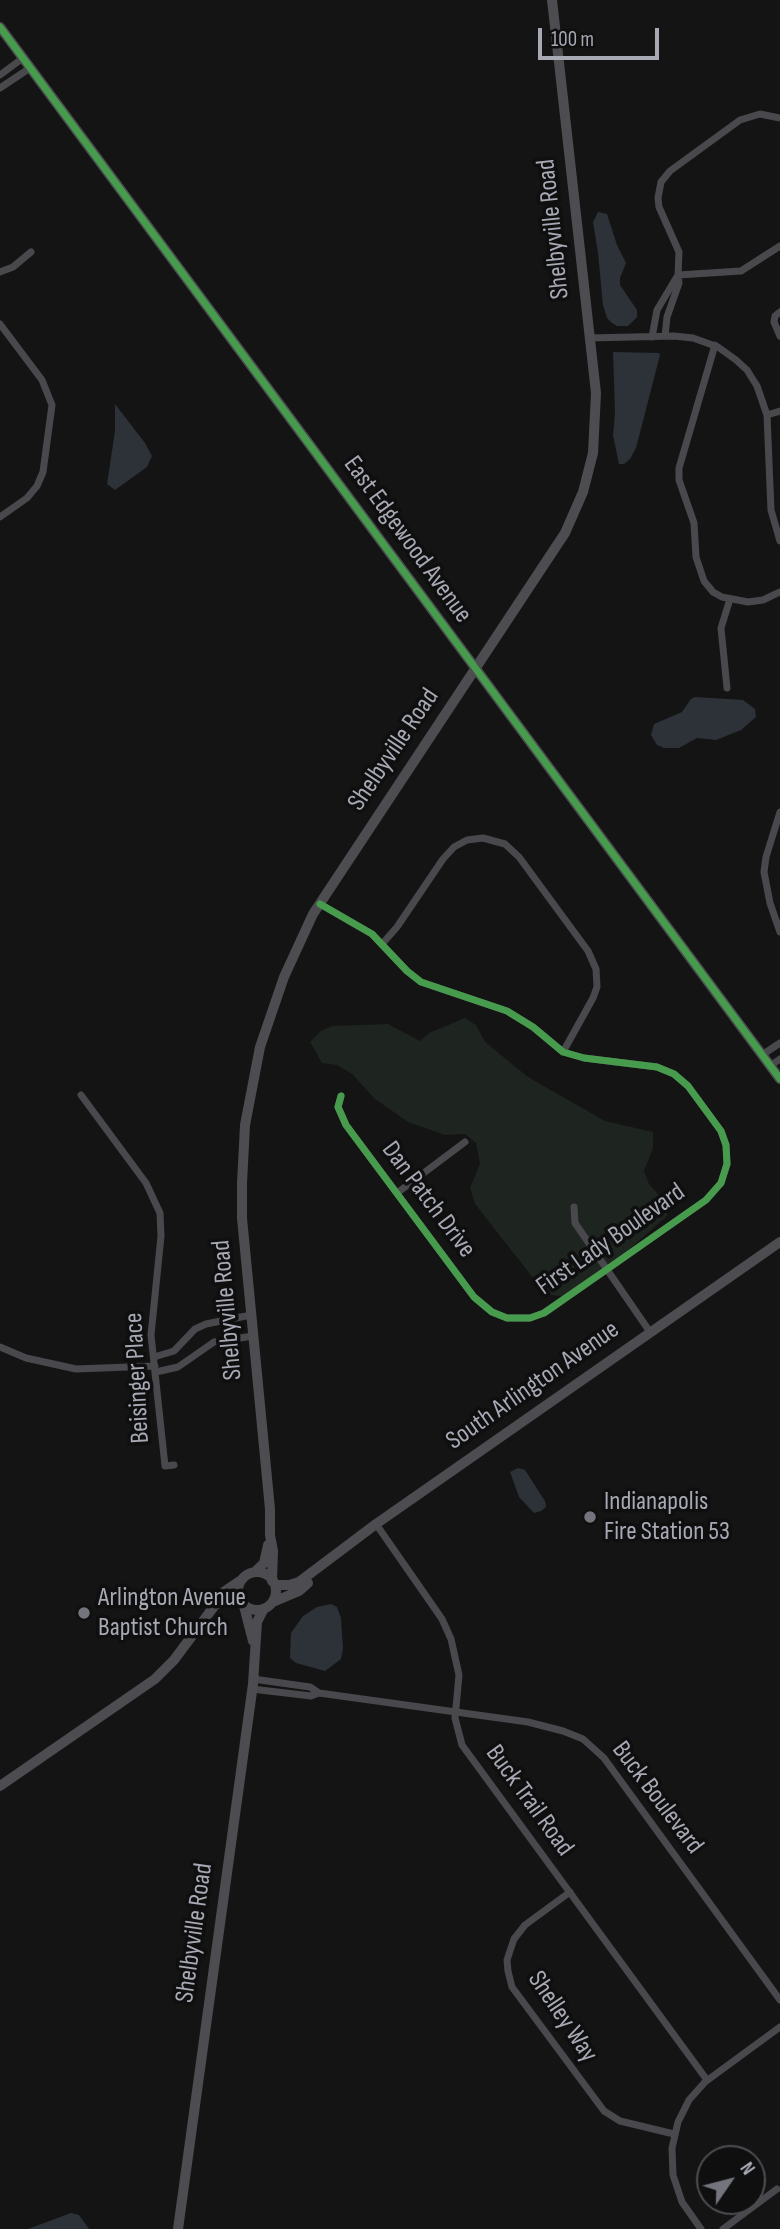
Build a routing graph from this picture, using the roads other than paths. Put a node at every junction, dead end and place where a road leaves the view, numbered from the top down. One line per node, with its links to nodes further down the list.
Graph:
1 (552, 0): 16 (main road, Shelbyville Road)
2 (0, 27): 3 (main road, East Edgewood Avenue)
3 (27, 63): 4 (street); 5 (street); 24 (main road, East Edgewood Avenue)
4 (0, 75)
5 (0, 88)
6 (780, 118): 10 (street)
7 (780, 246): 10 (street)
8 (31, 252): 9 (street)
9 (0, 272)
10 (678, 275): 13 (street); 15 (street)
11 (780, 312): 14 (street)
12 (0, 324): 20 (street)
13 (665, 336): 15 (street); 17 (street)
14 (780, 336)
15 (652, 337): 16 (street)
16 (589, 338): 24 (main road, Shelbyville Road)
17 (715, 345): 19 (street); 23 (street)
18 (780, 411): 19 (street)
19 (767, 415): 21 (street)
20 (0, 517)
21 (780, 541)
22 (780, 592): 23 (street)
23 (730, 599): 25 (street)
24 (475, 668): 27 (main road, Shelbyville Road); 32 (main road, East Edgewood Avenue)
25 (727, 688)
26 (780, 812): 28 (street)
27 (320, 904): 29 (street); 43 (main road, Shelbyville Road)
28 (780, 932)
29 (383, 943): 31 (street); 31 (street)
30 (780, 1043): 32 (street)
31 (563, 1052): 42 (street, First Lady Boulevard)
32 (762, 1055): 34 (main road, East Edgewood Avenue)
33 (780, 1059): 34 (street)
34 (770, 1066): 35 (main road, East Edgewood Avenue)
35 (780, 1079)
36 (80, 1095): 48 (street, Beisinger Place)
37 (341, 1096): 39 (street, Dan Patch Drive)
38 (465, 1142): 39 (street)
39 (397, 1193): 44 (street, Dan Patch Drive)
40 (574, 1207): 42 (street)
41 (780, 1242): 45 (main road, South Arlington Avenue)
42 (606, 1270): 44 (street, First Lady Boulevard); 45 (street)
43 (251, 1315): 46 (main road, Shelbyville Road); 48 (street)
44 (503, 1317)
45 (650, 1332): 50 (main road, South Arlington Avenue)
46 (253, 1336): 48 (street); 51 (main road, Shelbyville Road)
47 (0, 1347): 48 (street)
48 (155, 1365): 49 (street, Beisinger Place)
49 (174, 1465)
50 (376, 1524): 52 (main road, South Arlington Avenue); 62 (street, Buck Trail Road)
51 (270, 1535): 53 (main road); 55 (main road)
52 (315, 1571): 55 (main road, South Arlington Avenue); 56 (main road, South Arlington Avenue)
53 (255, 1572): 54 (main road); 55 (main road)
54 (240, 1581): 57 (main road); 59 (main road)
55 (274, 1583): 56 (main road)
56 (273, 1602): 58 (main road)
57 (242, 1604): 58 (main road); 59 (main road); 60 (main road)
58 (263, 1610): 60 (main road)
59 (195, 1629): 63 (main road)
60 (254, 1643): 61 (main road, Shelbyville Road)
61 (252, 1684): 62 (street, Buck Boulevard); 70 (main road, Shelbyville Road)
62 (455, 1710): 64 (street, Buck Trail Road); 65 (street, Buck Boulevard)
63 (0, 1786)
64 (570, 1892): 67 (street, Buck Trail Road); 68 (street, Shelley Way)
65 (780, 2000)
66 (780, 2027): 67 (street)
67 (707, 2080): 68 (street)
68 (674, 2134): 71 (street)
69 (777, 2189): 72 (street)
70 (179, 2227)
71 (701, 2229)
72 (723, 2229)

